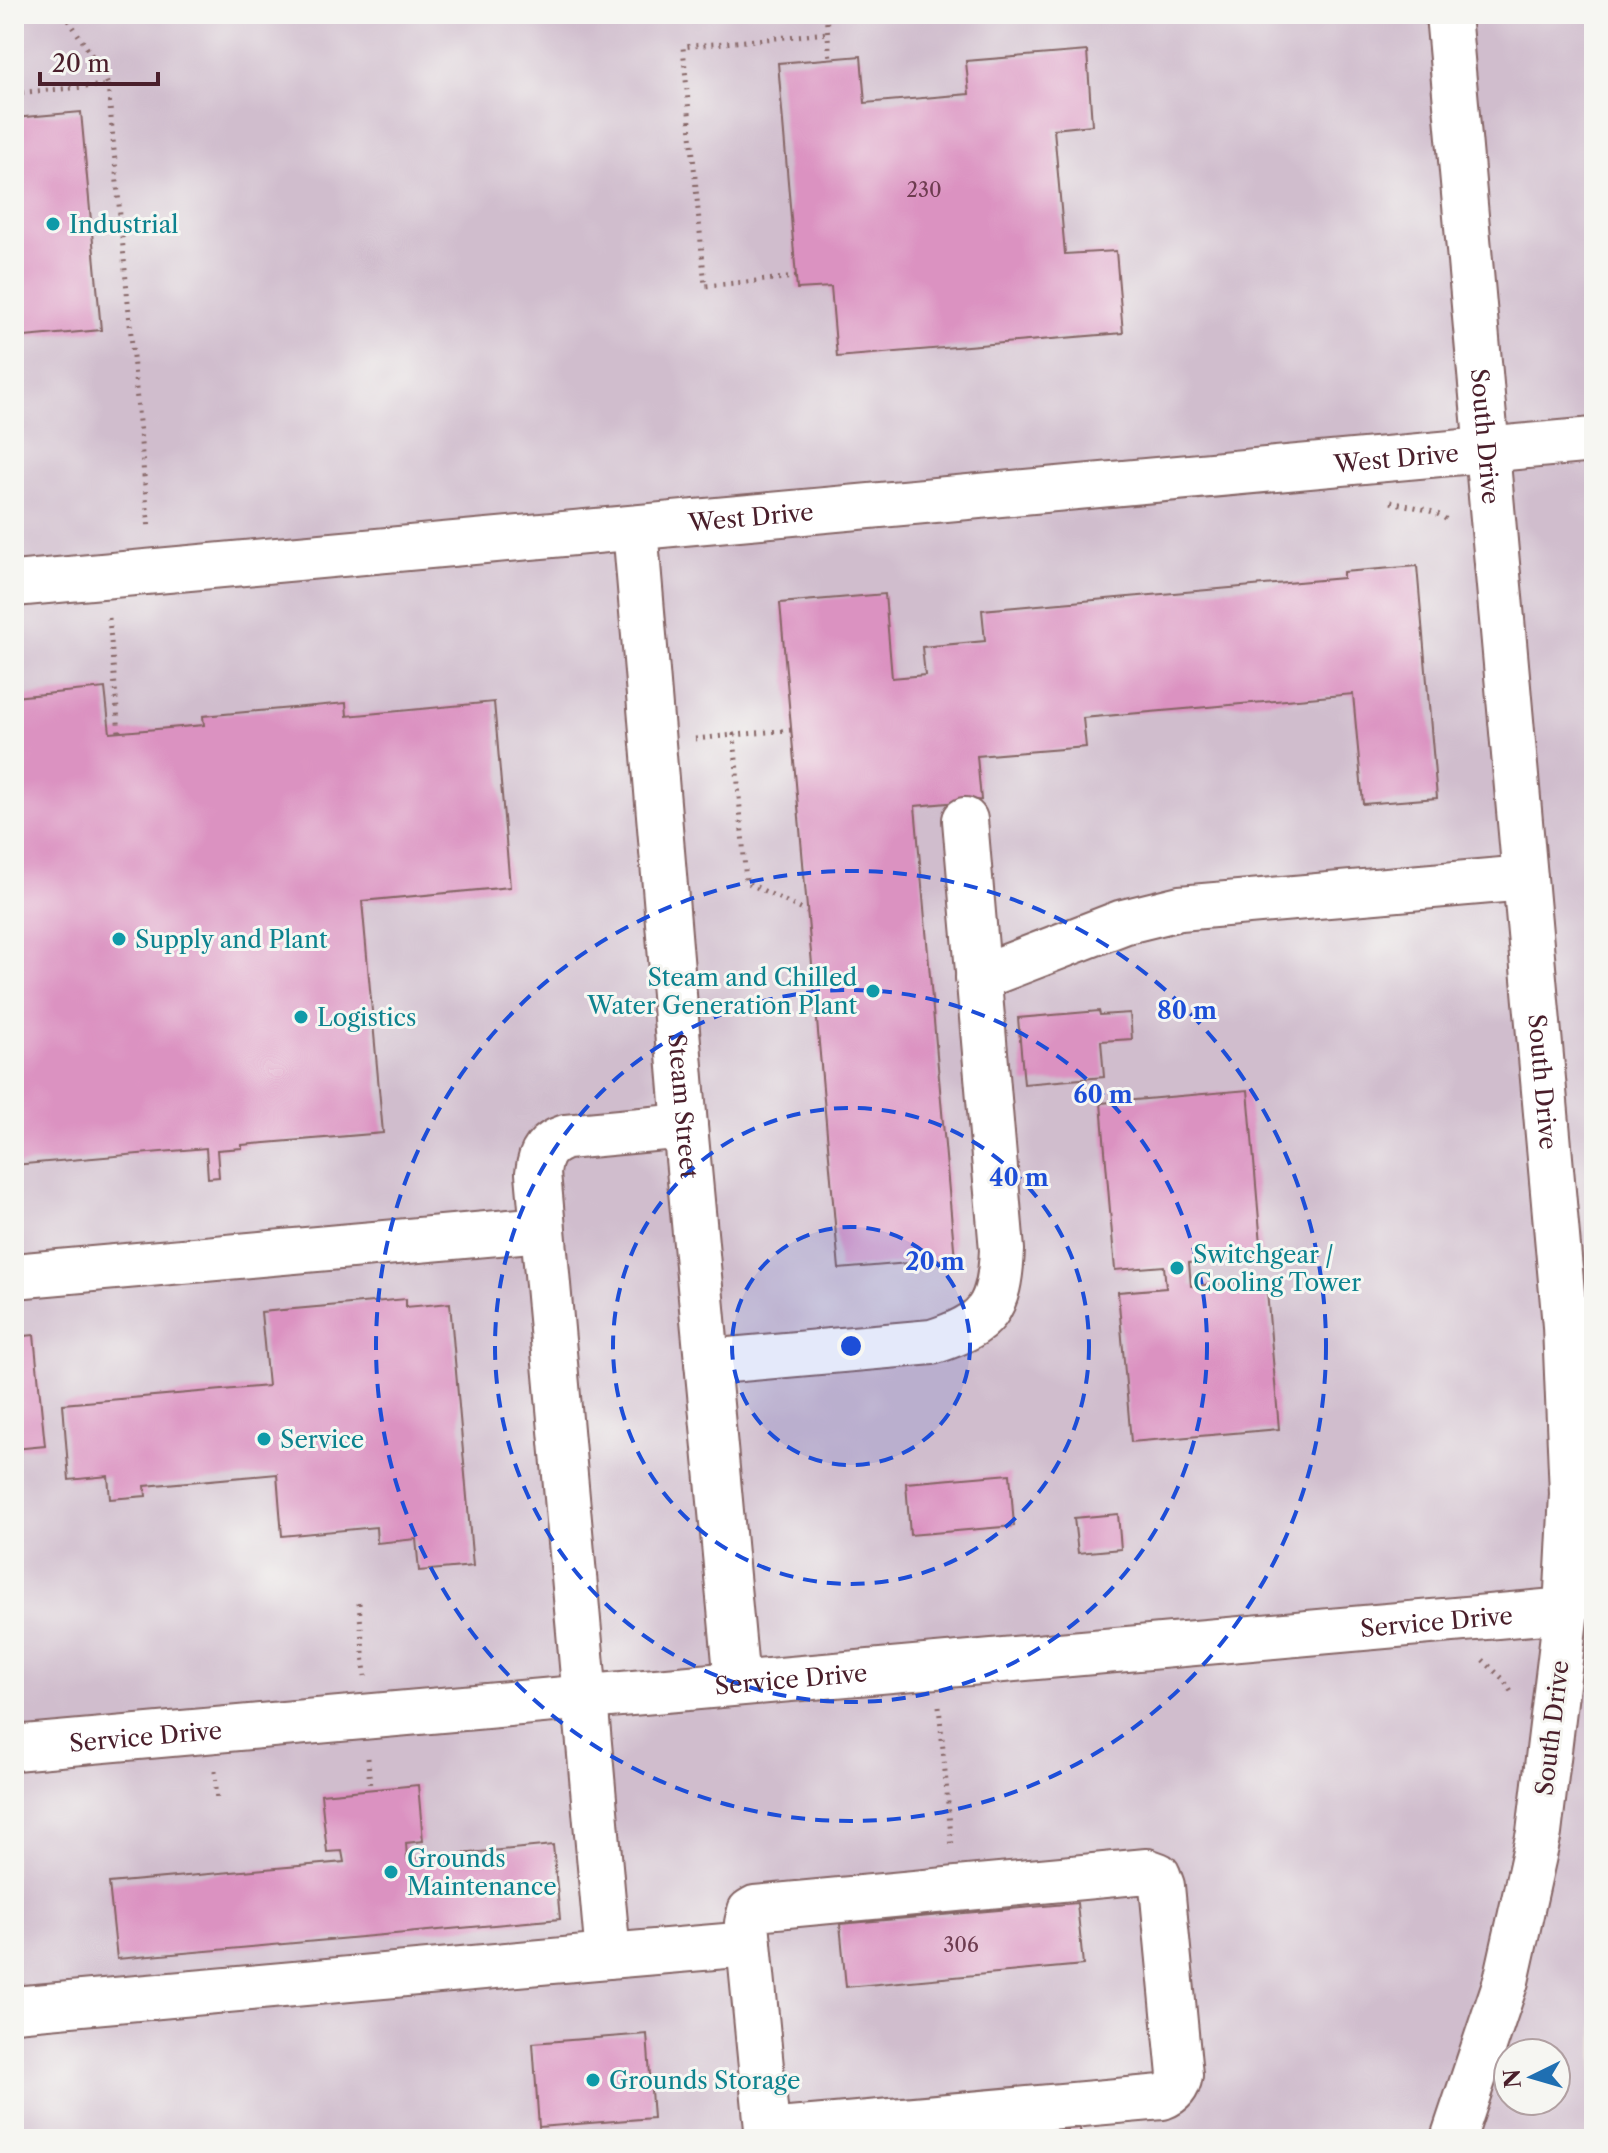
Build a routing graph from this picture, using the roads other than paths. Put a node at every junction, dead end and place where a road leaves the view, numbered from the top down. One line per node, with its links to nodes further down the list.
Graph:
1 (1448, 14): 3 (street, South Drive)
2 (1594, 440): 3 (street, West Drive)
3 (1487, 451): 4 (street, West Drive); 7 (street, South Drive)
4 (635, 528): 5 (street, West Drive); 9 (street, Steam Street)
5 (14, 584)
6 (965, 820): 8 (street)
7 (1525, 878): 8 (street); 13 (street, South Drive)
8 (978, 978): 12 (street)
9 (685, 1126): 10 (street); 12 (street, Steam Street)
10 (542, 1229): 11 (street); 15 (street)
11 (14, 1276)
12 (707, 1362): 14 (street, Steam Street)
13 (1566, 1610): 14 (street, Service Drive); 21 (street, South Drive)
14 (737, 1683): 15 (street, Service Drive)
15 (585, 1697): 16 (street, Service Drive); 18 (street)
16 (14, 1748)
17 (749, 1944): 18 (street); 20 (street); 20 (street)
18 (608, 1956): 19 (street)
19 (14, 2009)
20 (767, 2135)
21 (1453, 2139)

